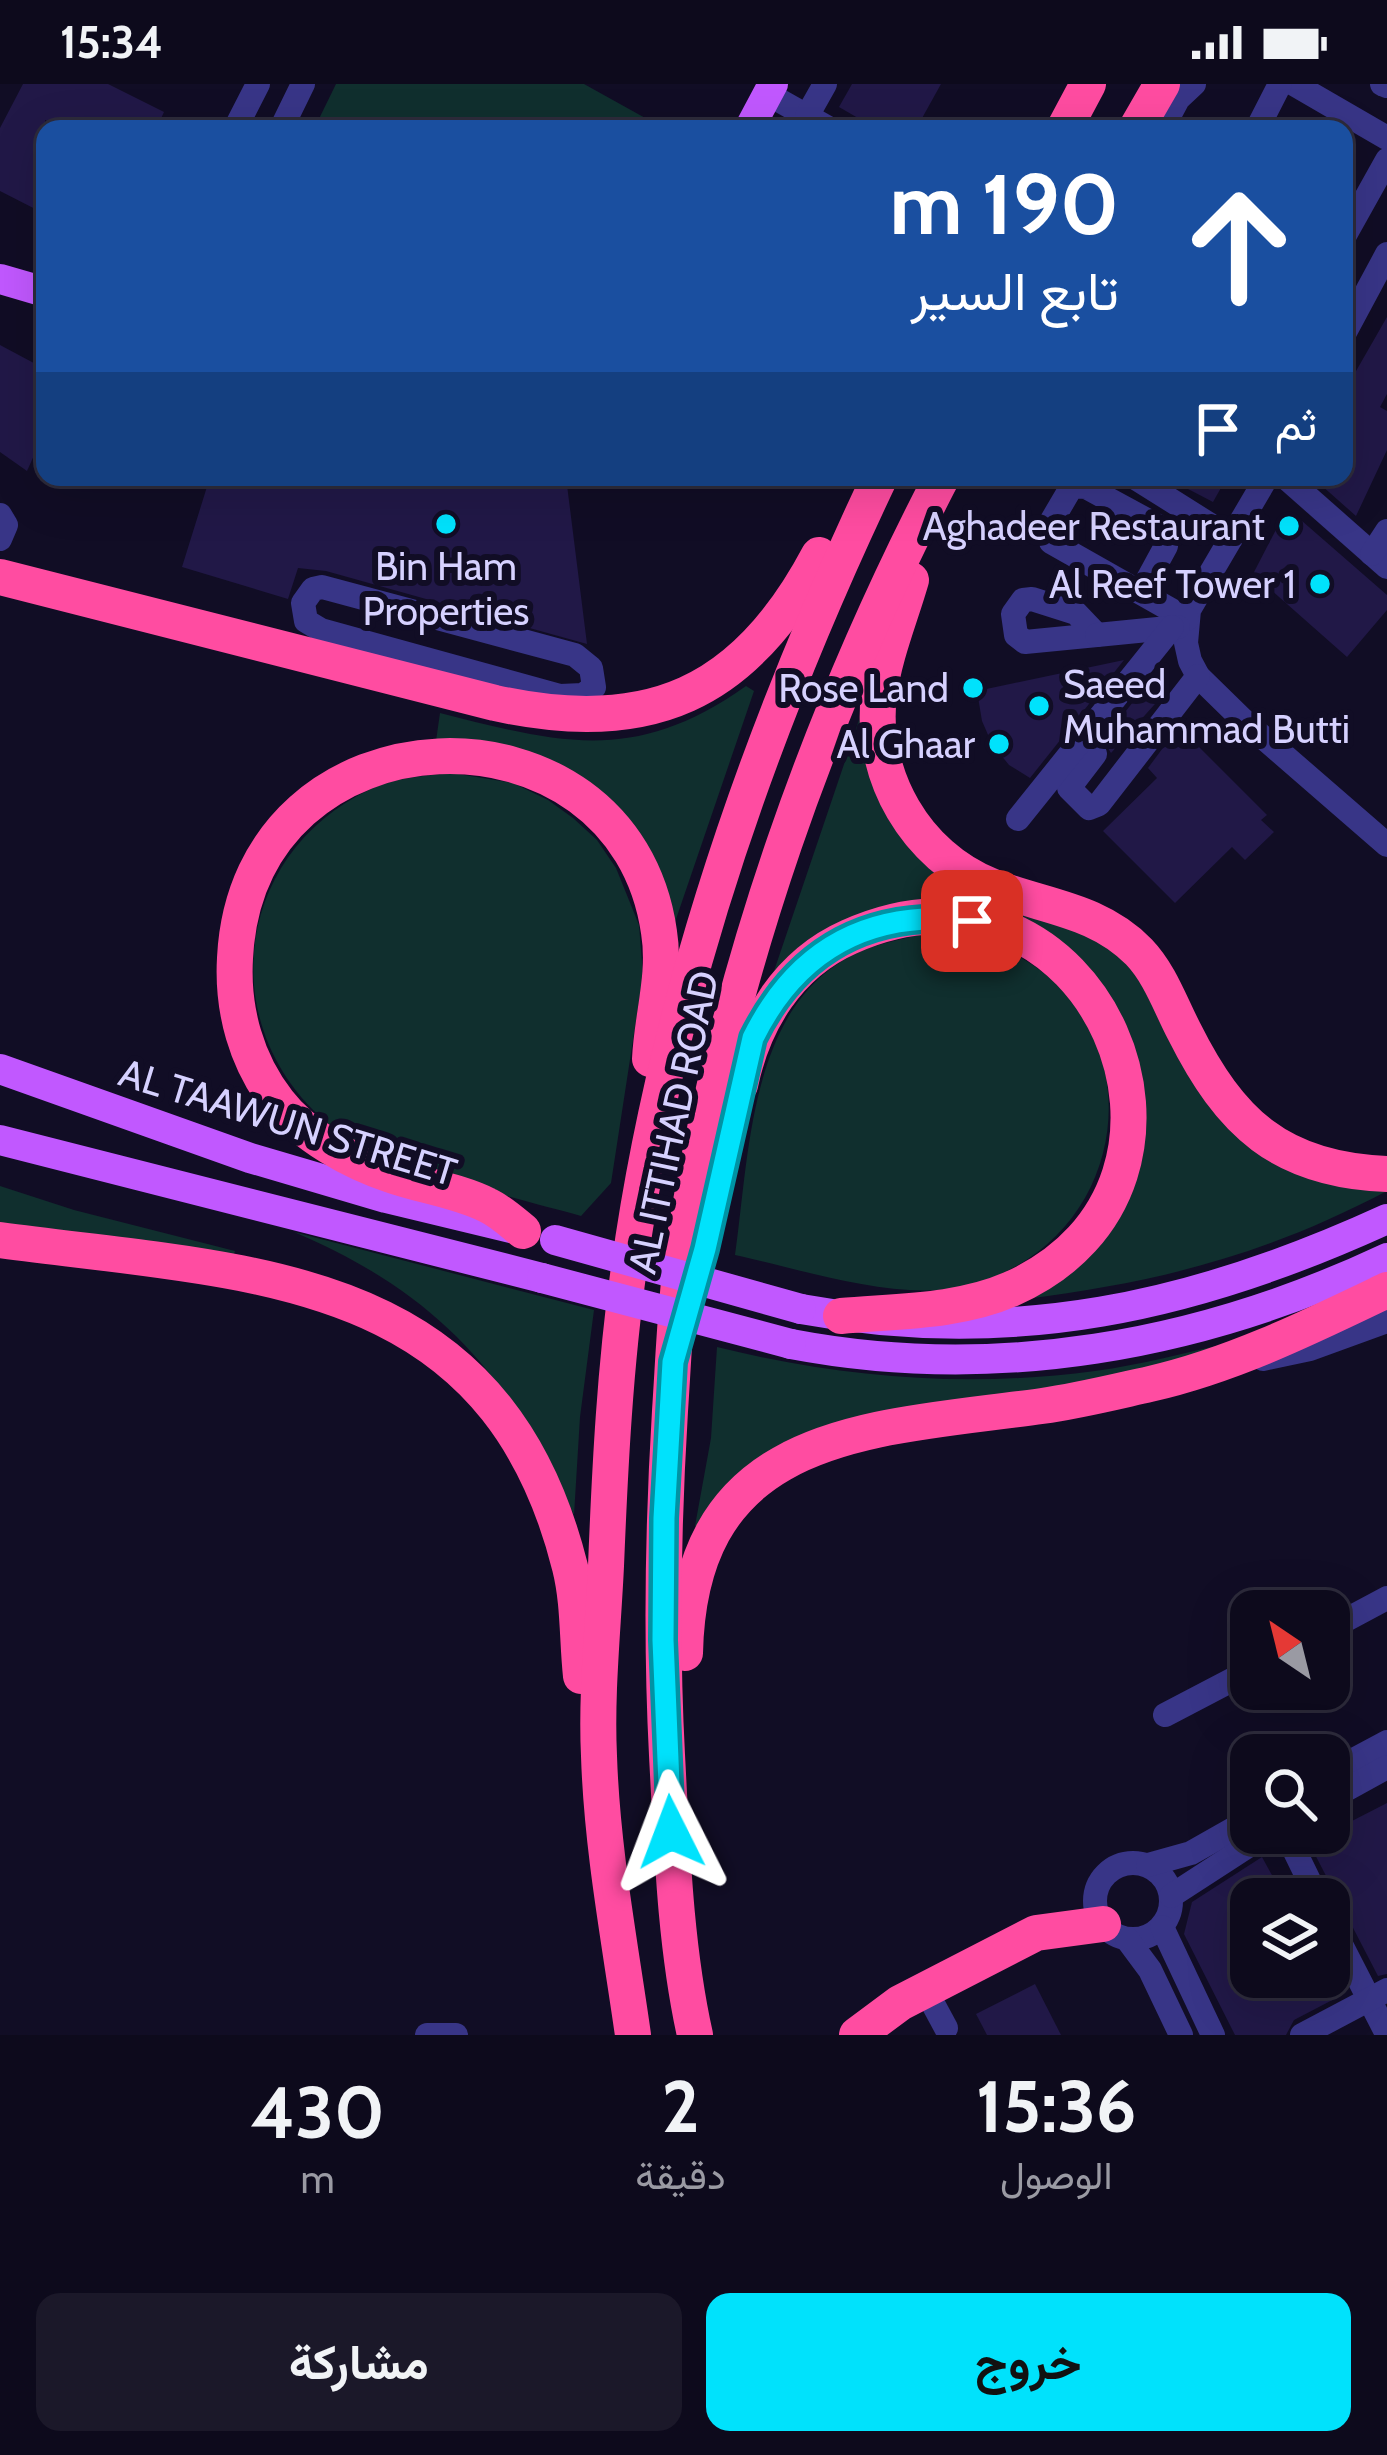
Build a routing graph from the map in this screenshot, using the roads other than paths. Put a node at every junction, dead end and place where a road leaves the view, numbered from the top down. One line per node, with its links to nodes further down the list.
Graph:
1 (258, 84): 10 (street)
2 (302, 84): 11 (street)
3 (825, 84): 14 (street)
4 (1088, 84): 15 (highway)
5 (1162, 84): 16 (highway)
6 (1194, 84): 17 (street)
7 (1280, 84): 18 (street)
8 (1294, 84): 19 (street)
9 (770, 89): 12 (main road); 13 (street)
10 (240, 120)
11 (285, 120)
12 (754, 120)
13 (815, 120)
14 (818, 120)
15 (1069, 120)
16 (1141, 120)
17 (1167, 120)
18 (1261, 120)
19 (1387, 138)
20 (1387, 160): 21 (street)
21 (1353, 221)
22 (1387, 254): 25 (street)
23 (0, 279): 24 (main road)
24 (36, 289)
25 (1353, 312)
26 (854, 486): 45 (highway)
27 (876, 486): 52 (highway, AL ITTIHAD ROAD)
28 (938, 486): 63 (highway, AL ITTIHAD ROAD)
29 (940, 486): 51 (highway)
30 (1148, 486): 35 (street)
31 (1262, 486): 35 (street)
32 (1295, 486): 37 (street)
33 (0, 515): 36 (street)
34 (1387, 531): 37 (street)
35 (1231, 538): 40 (street)
36 (0, 539)
37 (1380, 560)
38 (0, 577): 43 (highway)
39 (1142, 592): 39 (street); 40 (street)
40 (1182, 624): 41 (street); 44 (street); 47 (street)
41 (1097, 635)
42 (371, 643): 42 (street); 43 (street); 45 (street)
43 (302, 654): 45 (highway)
44 (1198, 676): 46 (street); 48 (street)
45 (443, 690)
46 (1095, 754)
47 (1018, 819)
48 (1387, 845)
49 (0, 1069): 56 (main road, AL TAAWUN STREET)
50 (0, 1140): 58 (main road, AL TAAWUN STREET, bridge)
51 (1283, 1148): 53 (highway); 54 (highway)
52 (649, 1154): 56 (highway); 69 (highway, AL ITTIHAD ROAD)
53 (1387, 1156)
54 (1387, 1174)
55 (1387, 1219): 60 (main road, AL TAAWUN STREET)
56 (539, 1236): 60 (main road, AL TAAWUN STREET, bridge)
57 (0, 1240): 69 (highway)
58 (1387, 1258)
59 (1387, 1291): 62 (highway)
60 (841, 1316): 63 (highway)
61 (1387, 1321): 62 (street)
62 (1230, 1360): 84 (highway)
63 (673, 1362): 84 (highway, AL ITTIHAD ROAD)
64 (1387, 1598): 65 (street)
65 (1350, 1618)
66 (1230, 1681): 67 (street)
67 (1165, 1715)
68 (1387, 1742): 70 (street)
69 (598, 1755): 87 (highway, AL ITTIHAD ROAD)
70 (1350, 1762)
71 (1387, 1767): 72 (street)
72 (1350, 1787)
73 (1230, 1831): 75 (street)
74 (1236, 1854): 76 (street)
75 (1148, 1865): 76 (street); 78 (street)
76 (1171, 1896): 77 (street)
77 (1162, 1927): 78 (street); 90 (street)
78 (1114, 1931): 80 (highway); 89 (street)
79 (1350, 1953): 81 (street)
80 (925, 1989): 82 (street); 88 (highway)
81 (1377, 1995): 83 (street); 91 (street)
82 (946, 2028)
83 (1381, 2030)
84 (694, 2031)
85 (427, 2035): 86 (street)
86 (456, 2035)
87 (633, 2035)
88 (856, 2035)
89 (1181, 2035)
90 (1213, 2035)
91 (1302, 2035)

